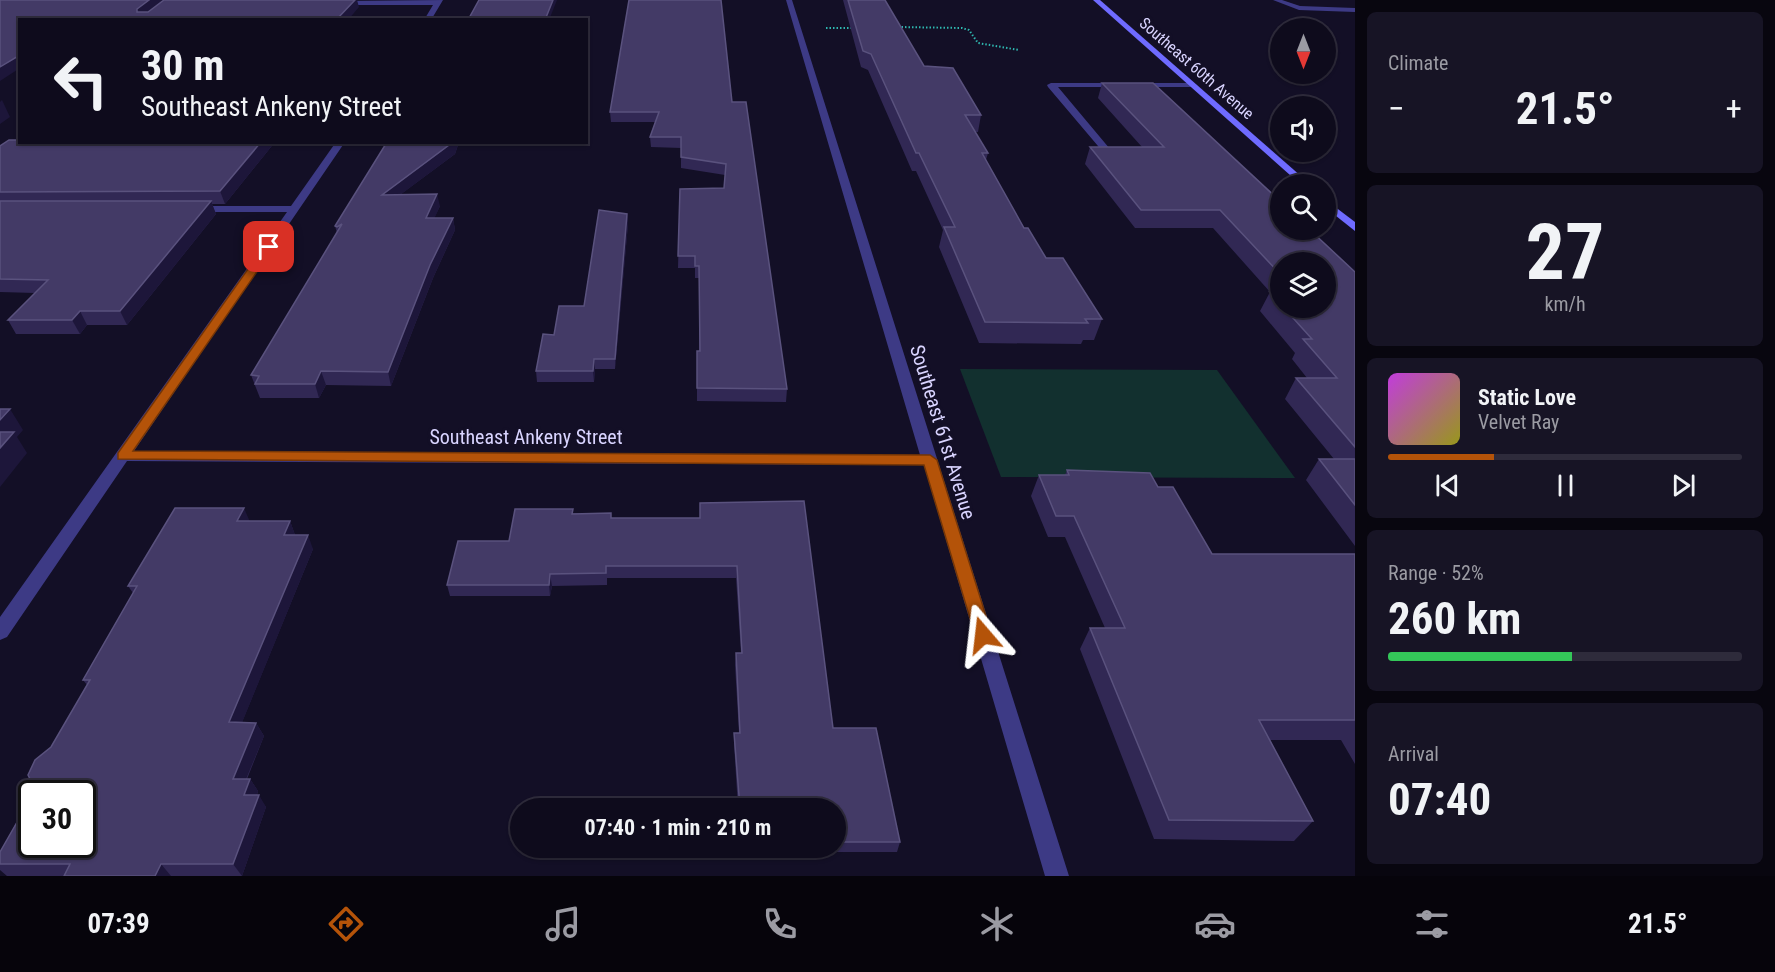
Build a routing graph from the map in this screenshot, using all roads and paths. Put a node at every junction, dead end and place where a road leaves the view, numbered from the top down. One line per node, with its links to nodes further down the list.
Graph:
1 (789, 0): 9 (street, Southeast 61st Avenue)
2 (1096, 0): 12 (main road, Southeast 60th Avenue)
3 (1276, 0): 6 (street)
4 (439, 2): 5 (street); 7 (street)
5 (334, 3)
6 (1355, 10)
7 (428, 18)
8 (890, 27): 11 (path)
9 (797, 28): 10 (path); 21 (street, Southeast 61st Avenue)
10 (857, 28)
11 (1018, 50)
12 (1190, 85): 14 (street); 15 (main road, Southeast 60th Avenue)
13 (340, 144): 17 (street)
14 (1112, 157)
15 (1293, 174)
16 (189, 209): 17 (street)
17 (295, 209): 20 (street)
18 (1336, 212): 19 (main road)
19 (1355, 228)
20 (123, 456): 21 (street, Southeast Ankeny Street); 22 (street)
21 (930, 460): 23 (street, Southeast 61st Avenue)
22 (0, 632)
23 (1057, 876)

